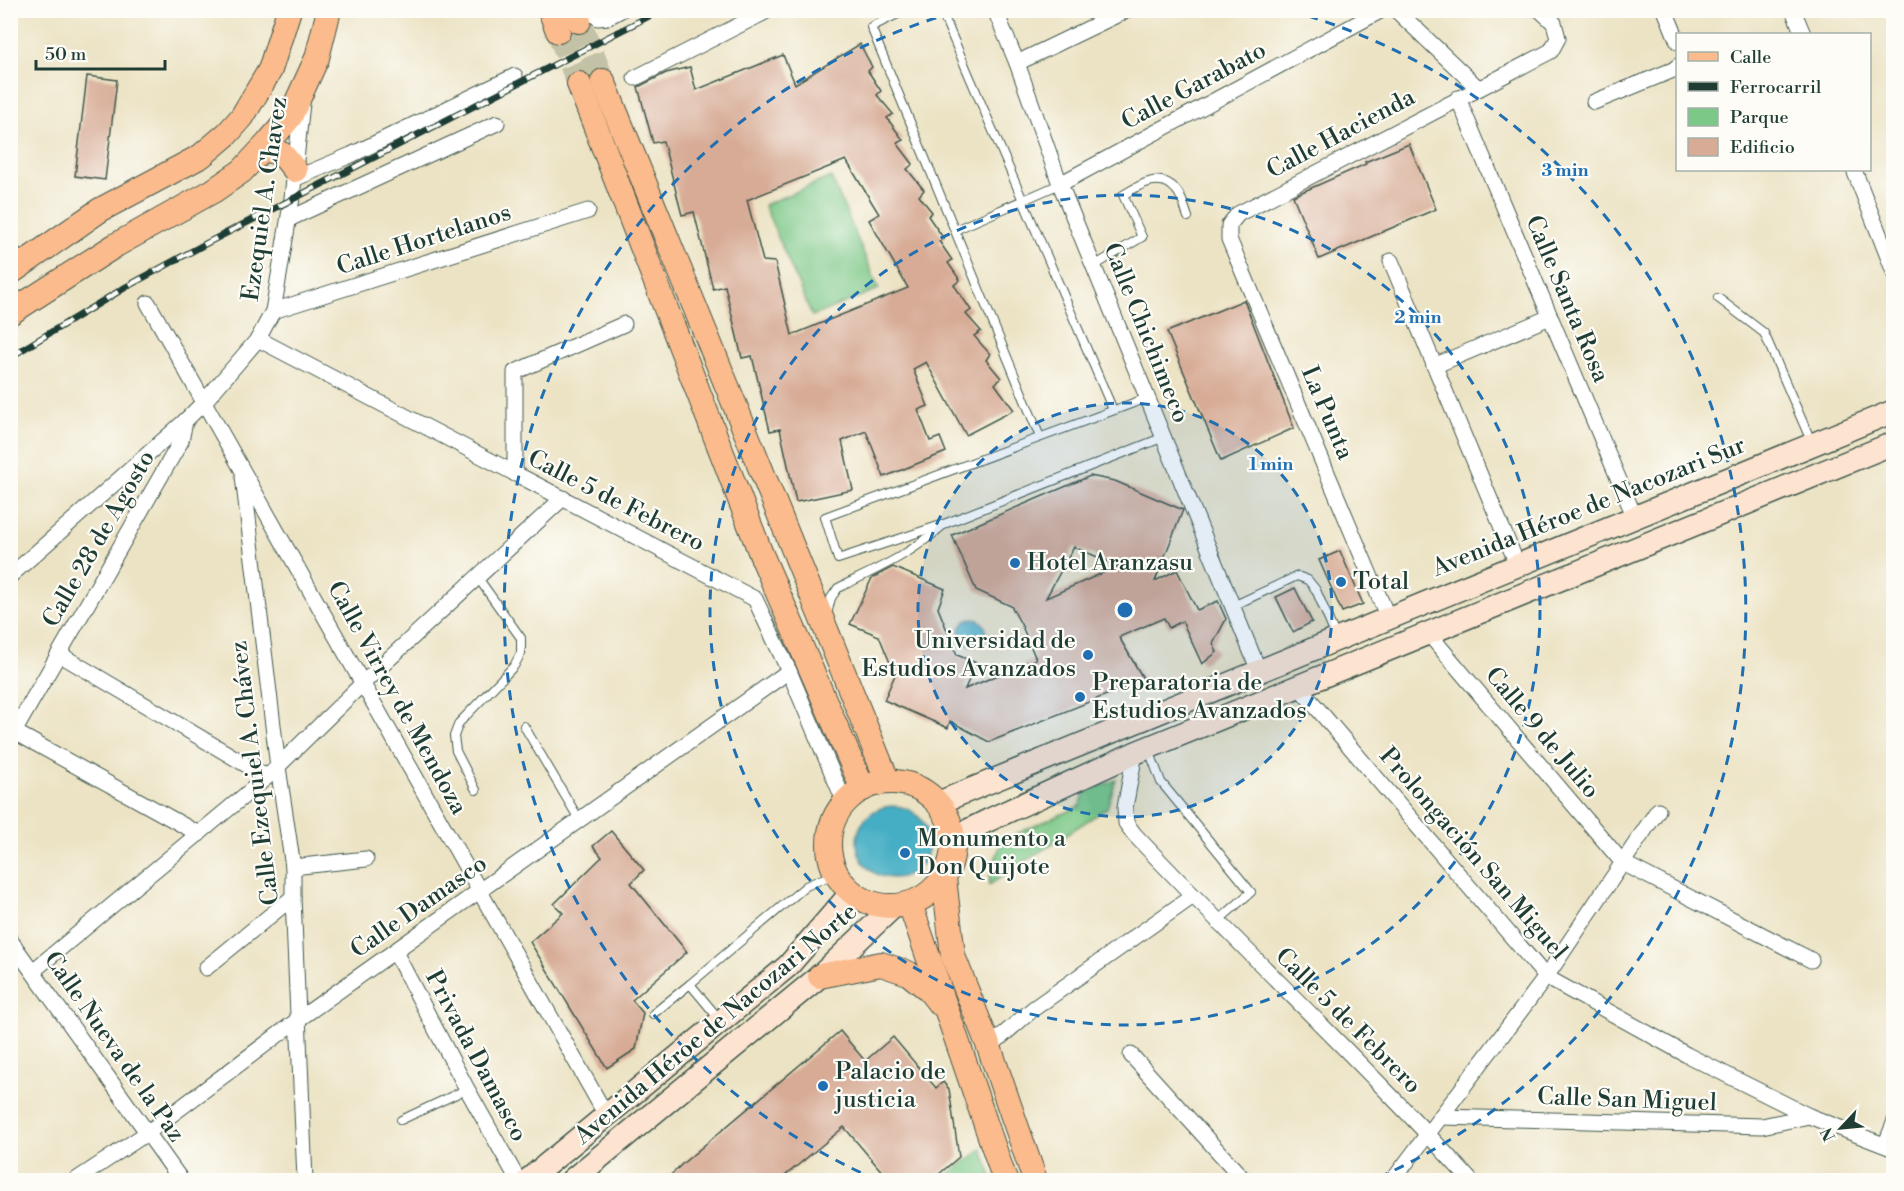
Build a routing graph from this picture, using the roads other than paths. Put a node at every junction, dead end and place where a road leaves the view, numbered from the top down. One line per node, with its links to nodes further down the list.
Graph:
1 (289, 10): 37 (main road)
2 (329, 10): 21 (main road)
3 (621, 10): 14 (street)
4 (769, 10): 20 (street)
5 (906, 10): 35 (lane)
6 (940, 10): 30 (lane)
7 (995, 10): 17 (street, Calle Chichimeco)
8 (1127, 10): 17 (street)
9 (1382, 10): 29 (street, Calle Garabato)
10 (1396, 10): 22 (street)
11 (1540, 10): 22 (street, Calle Hacienda)
12 (1665, 10): 16 (street)
13 (1793, 10): 15 (street)
14 (575, 17)
15 (1803, 33)
16 (1676, 39)
17 (1017, 63): 29 (street, Calle Chichimeco)
18 (1676, 67): 24 (street)
19 (515, 76): 28 (street)
20 (635, 78)
21 (304, 88): 26 (main road); 28 (street, Ezequiel A. Chavez)
22 (1478, 88): 23 (street, Calle Hacienda)
23 (1458, 99): 34 (street, Calle Hacienda); 44 (street, Calle Santa Rosa)
24 (1594, 102)
25 (497, 123): 33 (street)
26 (263, 149): 28 (main road); 43 (main road)
27 (1854, 171): 39 (street)
28 (295, 174): 33 (street, Ezequiel A. Chavez)
29 (1060, 184): 30 (lane); 38 (street, Calle Chichimeco)
30 (1023, 201): 35 (lane); 50 (lane)
31 (588, 211): 42 (street, Calle Hortelanos)
32 (1188, 217): 38 (lane)
33 (289, 219): 42 (street, Ezequiel A. Chavez)
34 (1229, 225): 66 (street, La Punta)
35 (955, 230): 53 (lane)
36 (1391, 261): 47 (street)
37 (14, 262)
38 (1094, 266): 48 (street, Calle Chichimeco)
39 (1893, 272)
40 (1718, 298): 56 (lane)
41 (148, 303): 49 (street, Calle Virrey de Mendoza)
42 (273, 311): 46 (street, Ezequiel A. Chavez)
43 (10, 313)
44 (1550, 316): 47 (street); 60 (street, Calle Santa Rosa)
45 (624, 324): 58 (street)
46 (258, 339): 49 (street, Ezequiel A. Chavez); 58 (street, Calle 5 de Febrero)
47 (1434, 366): 62 (street)
48 (1147, 398): 50 (lane); 54 (street, Calle Chichimeco)
49 (204, 402): 52 (street, Ezequiel A. Chavez); 57 (street, Calle Virrey de Mendoza)
50 (1113, 410): 53 (lane)
51 (1893, 411): 56 (main road, Avenida Héroe de Nacozari Sur)
52 (185, 421): 63 (street, Ezequiel A. Chavez); 70 (street, Calle 28 de Agosto)
53 (1040, 437): 61 (lane)
54 (1164, 437): 61 (lane); 65 (street, Calle Chichimeco)
55 (1893, 443): 68 (main road)
56 (1813, 445): 60 (main road, Avenida Héroe de Nacozari Sur)
57 (242, 469): 73 (street, Calle Virrey de Mendoza); 78 (street, Calle Ezequiel A. Chávez)
58 (515, 474): 59 (street, Calle 5 de Febrero)
59 (563, 498): 64 (street); 71 (street, Calle 5 de Febrero)
60 (1635, 518): 62 (main road, Avenida Héroe de Nacozari Sur)
61 (944, 524): 67 (lane)
62 (1518, 564): 66 (main road, Avenida Héroe de Nacozari Sur)
63 (10, 576)
64 (478, 578): 73 (street); 80 (lane)
65 (1233, 606): 69 (lane); 72 (street, Calle Chichimeco)
66 (1388, 618): 69 (main road, Avenida Héroe de Nacozari Sur)
67 (824, 624): 79 (main road); 81 (main road)
68 (1428, 633): 74 (main road); 88 (street, Calle 9 de Julio)
69 (1337, 639): 72 (main road, Avenida Héroe de Nacozari Sur)
70 (59, 654): 76 (street, Calle 28 de Agosto); 78 (street)
71 (789, 671): 81 (street, Calle 5 de Febrero); 84 (street, Calle Damasco)
72 (1259, 671): 82 (main road, Avenida Héroe de Nacozari Sur)
73 (363, 683): 78 (street); 92 (street, Calle Virrey de Mendoza)
74 (1299, 687): 77 (main road); 104 (street, Prolongación San Miguel)
75 (524, 726): 84 (lane)
76 (13, 736): 85 (street)
77 (1142, 750): 86 (main road); 94 (street, Calle 5 de Febrero); 97 (lane)
78 (272, 772): 85 (street); 89 (street, Calle Ezequiel A. Chávez)
79 (888, 782): 81 (main road); 82 (main road)
80 (476, 790)
81 (854, 796): 90 (main road)
82 (938, 803): 86 (main road)
83 (1658, 810): 88 (street)
84 (580, 821): 92 (street, Calle Damasco)
85 (198, 834): 102 (street)
86 (953, 838): 91 (main road)
87 (366, 859): 89 (street)
88 (1623, 863): 100 (street); 104 (street)
89 (293, 867): 95 (street, Calle Ezequiel A. Chávez)
90 (836, 873): 93 (main road); 105 (lane)
91 (944, 878): 96 (main road); 110 (main road)
92 (480, 891): 99 (street, Calle Damasco); 114 (street, Calle Virrey de Mendoza)
93 (852, 892): 96 (main road); 109 (main road, Avenida Héroe de Nacozari Norte)
94 (1192, 896): 97 (street, Calle 5 de Febrero); 110 (street)
95 (293, 897): 101 (street); 108 (street, Calle Ezequiel A. Chávez)
96 (902, 905): 103 (main road, Avenida Héroe de Nacozari Norte); 106 (main road)
97 (1218, 921): 119 (street, Calle 5 de Febrero)
98 (10, 940): 102 (street, Calle Nueva de la Paz)
99 (395, 952): 108 (street, Calle Damasco); 112 (street, Privada Damasco)
100 (1811, 960)
101 (206, 968)
102 (33, 971): 118 (street, Calle Nueva de la Paz)
103 (820, 976): 106 (main road); 126 (main road, Avenida Héroe de Nacozari Norte)
104 (1546, 977): 115 (street, Prolongación San Miguel); 116 (street)
105 (690, 984): 107 (lane); 109 (lane)
106 (945, 1009): 127 (main road)
107 (653, 1014)
108 (299, 1019): 118 (street, Calle Damasco); 123 (street, Calle Ezequiel A. Chávez)
109 (721, 1021): 114 (main road, Avenida Héroe de Nacozari Norte)
110 (989, 1047): 128 (main road)
111 (1131, 1055): 129 (street)
112 (467, 1089): 117 (lane); 124 (street, Privada Damasco)
113 (1893, 1114): 120 (lane)
114 (606, 1115): 125 (main road, Avenida Héroe de Nacozari Norte)
115 (1809, 1116): 116 (street, Calle San Miguel); 120 (street, Prolongación San Miguel)
116 (1442, 1117): 119 (street)
117 (401, 1120)
118 (147, 1132): 121 (street, Calle Damasco); 122 (street, Calle Nueva de la Paz)
119 (1428, 1134): 130 (street); 131 (street, Calle 5 de Febrero)
120 (1888, 1147)
121 (76, 1180)
122 (181, 1180)
123 (305, 1180)
124 (518, 1180)
125 (528, 1180)
126 (572, 1180)
127 (1005, 1180)
128 (1035, 1180)
129 (1244, 1180)
130 (1393, 1180)
131 (1470, 1180)

